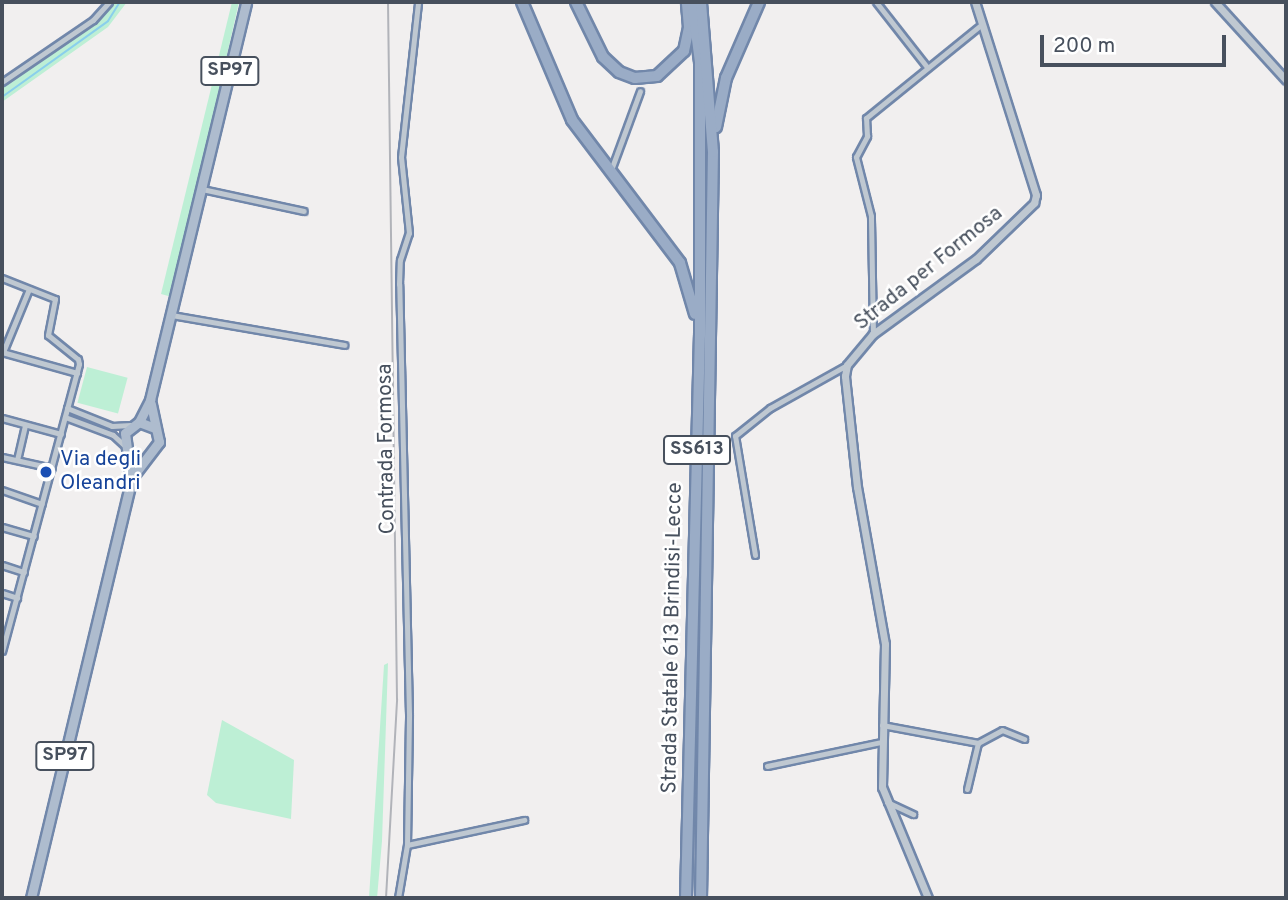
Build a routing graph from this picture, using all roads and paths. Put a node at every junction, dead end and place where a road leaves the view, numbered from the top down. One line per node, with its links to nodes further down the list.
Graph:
1 (109, 2): 17 (street)
2 (246, 2): 21 (main road, SP97)
3 (418, 2): 67 (street, Contrada Formosa)
4 (522, 2): 14 (highway)
5 (530, 2): 14 (highway)
6 (576, 2): 7 (highway)
7 (690, 2): 27 (highway, Strada Statale 613 Brindisi-Lecce / SS613)
8 (701, 2): 19 (highway, Strada Statale 613 Brindisi-Lecce / SS613)
9 (759, 2): 19 (highway)
10 (876, 2): 15 (street)
11 (975, 2): 13 (street, Strada per Formosa)
12 (1215, 2): 16 (street)
13 (982, 24): 15 (street); 26 (street, Strada per Formosa)
14 (538, 35): 20 (highway)
15 (927, 67): 26 (street)
16 (1286, 80)
17 (2, 82)
18 (640, 91): 20 (street)
19 (713, 152): 71 (highway, Strada Statale 613 Brindisi-Lecce / SS613)
20 (611, 170): 27 (highway)
21 (202, 188): 22 (street); 25 (main road, SP97)
22 (304, 211)
23 (2, 278): 24 (street)
24 (29, 289): 29 (street); 31 (street)
25 (171, 315): 28 (street); 32 (main road, SP97)
26 (873, 334): 30 (street, Strada per Formosa)
27 (700, 335): 70 (highway, Strada Statale 613 Brindisi-Lecce / SS613)
28 (344, 345)
29 (3, 352): 31 (street)
30 (847, 365): 50 (street, Strada per Formosa); 58 (street)
31 (77, 373): 33 (street)
32 (150, 400): 36 (main road, SP97); 38 (main road, SP97)
33 (68, 408): 34 (street); 36 (street)
34 (65, 417): 39 (street); 40 (street)
35 (2, 418): 37 (street)
36 (135, 424): 38 (main road); 40 (main road)
37 (25, 425): 39 (street); 43 (street)
38 (155, 428): 41 (main road)
39 (61, 434): 44 (street)
40 (127, 449): 41 (main road); 45 (main road, SP97)
41 (146, 456): 45 (main road, SP97)
42 (2, 457): 43 (street)
43 (17, 460): 44 (street)
44 (52, 468): 47 (street)
45 (131, 481): 68 (main road, SP97)
46 (2, 490): 47 (street)
47 (42, 504): 49 (street)
48 (2, 527): 49 (street)
49 (34, 536): 52 (street)
50 (755, 555)
51 (2, 565): 52 (street)
52 (24, 572): 54 (street)
53 (2, 593): 54 (street)
54 (17, 598): 56 (street)
55 (2, 621): 56 (street)
56 (10, 623): 57 (street)
57 (2, 651)
58 (882, 725): 60 (street); 61 (street)
59 (1024, 739): 61 (street)
60 (881, 742): 62 (street); 64 (street)
61 (978, 743): 63 (street)
62 (767, 766)
63 (967, 789)
64 (887, 802): 65 (street); 72 (street)
65 (913, 814)
66 (524, 820): 67 (street)
67 (407, 845): 69 (street, Contrada Formosa)
68 (31, 898)
69 (398, 898)
70 (686, 898)
71 (701, 898)
72 (928, 898)

